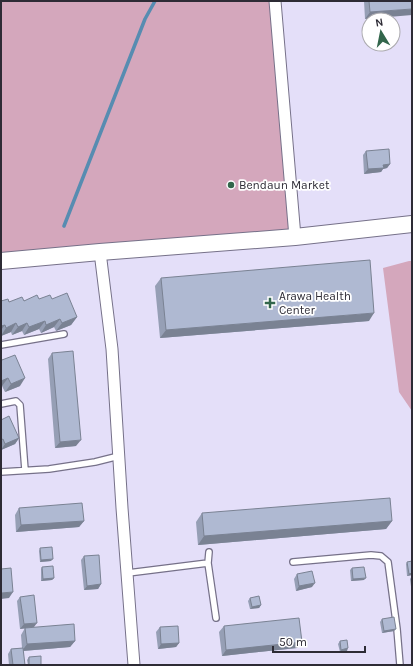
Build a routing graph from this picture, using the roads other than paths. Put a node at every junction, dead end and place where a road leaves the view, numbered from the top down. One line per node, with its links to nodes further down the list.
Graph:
1 (275, 1): 3 (street)
2 (412, 224): 3 (street)
3 (295, 237): 4 (street)
4 (100, 252): 5 (street); 9 (street)
5 (1, 261)
6 (64, 334): 7 (lane)
7 (1, 345)
8 (1, 404): 10 (lane)
9 (119, 456): 10 (lane); 15 (street)
10 (25, 470): 11 (lane)
11 (1, 472)
12 (208, 552): 14 (lane)
13 (293, 562): 18 (lane)
14 (208, 563): 15 (lane); 16 (lane)
15 (128, 573): 17 (street)
16 (216, 618)
17 (134, 665)
18 (400, 665)

